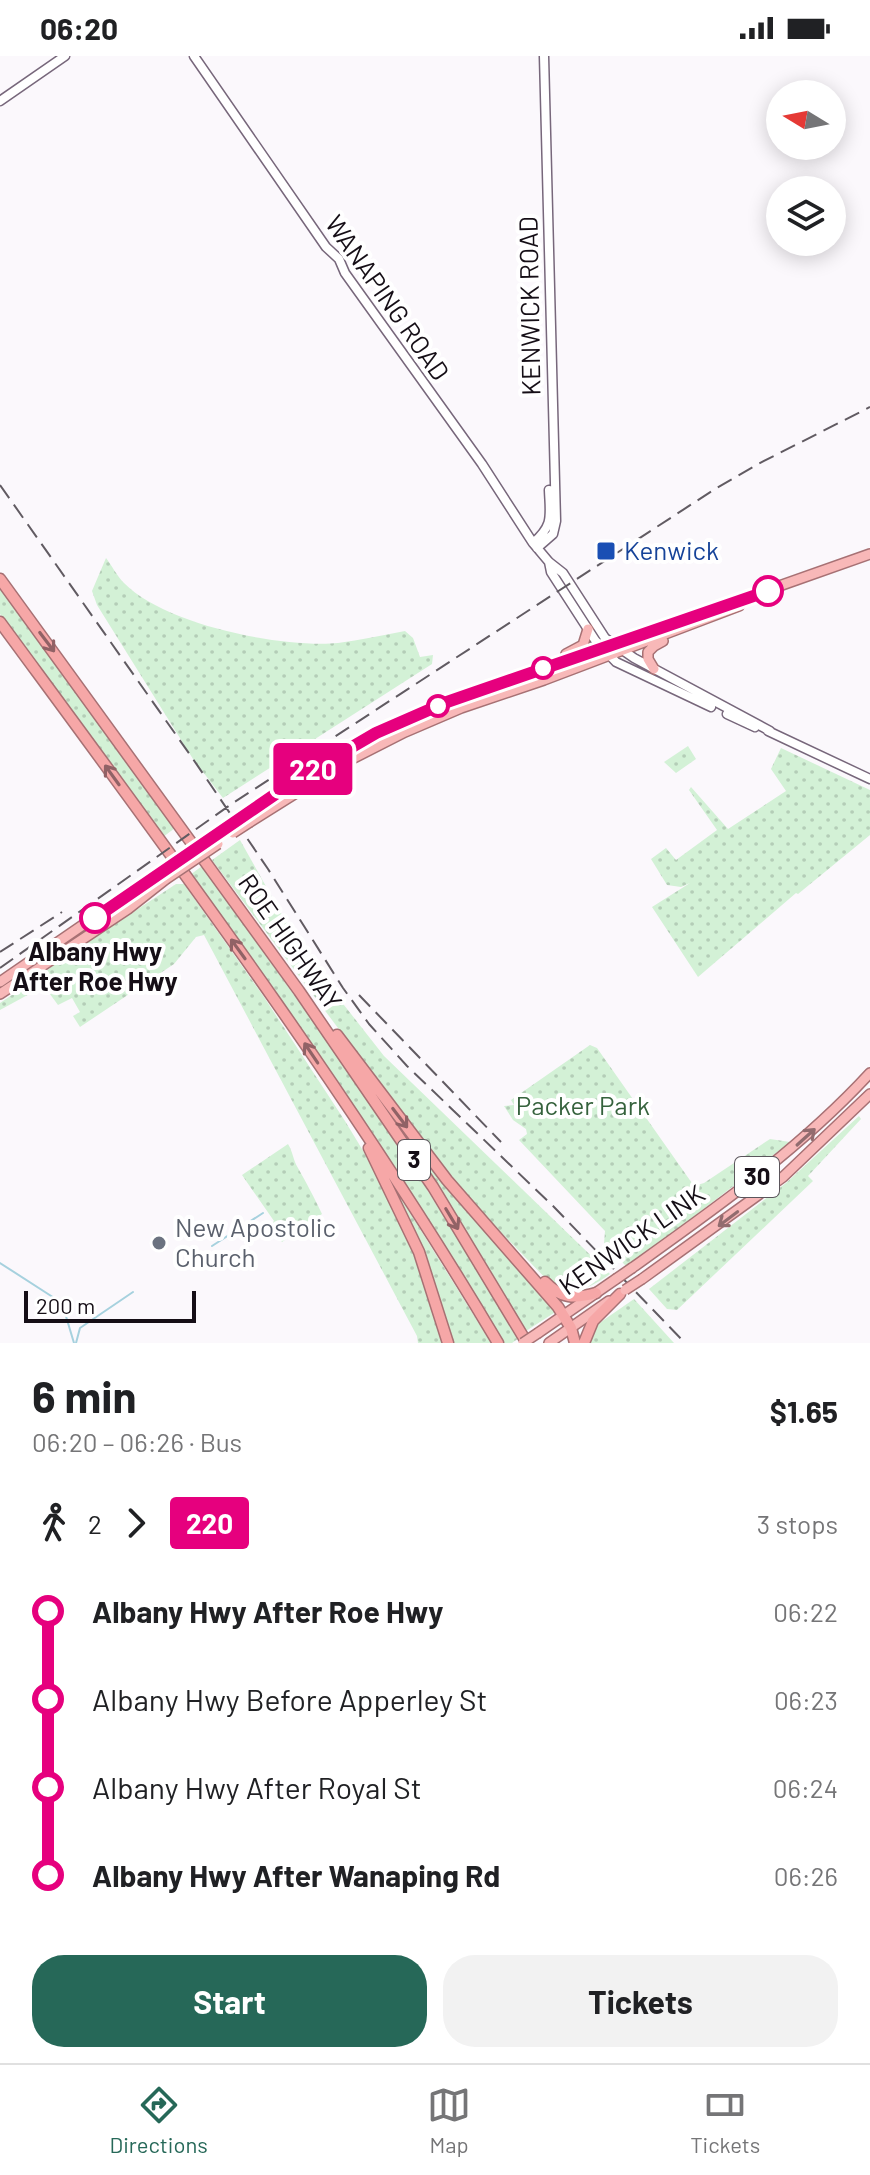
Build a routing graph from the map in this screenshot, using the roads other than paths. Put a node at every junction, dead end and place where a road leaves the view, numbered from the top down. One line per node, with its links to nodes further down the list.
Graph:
1 (65, 56): 4 (main road)
2 (194, 56): 5 (main road, WANAPING ROAD)
3 (541, 56): 5 (main road, KENWICK ROAD)
4 (0, 101)
5 (535, 546): 7 (main road, WANAPING ROAD)
6 (870, 556): 12 (highway); 15 (highway)
7 (549, 562): 9 (main road, WANAPING ROAD); 10 (main road, WANAPING ROAD)
8 (0, 579): 26 (highway, ROE HIGHWAY / 3, one-way to 26)
9 (568, 598): 10 (main road); 11 (main road, WANAPING ROAD)
10 (581, 599): 11 (main road); 15 (main road, WANAPING ROAD)
11 (578, 614): 14 (main road, WANAPING ROAD)
12 (705, 620): 17 (highway); 20 (highway)
13 (0, 622): 30 (highway, ROE HIGHWAY / 3, one-way to 13)
14 (588, 629): 16 (main road, WANAPING ROAD); 19 (highway)
15 (612, 643): 16 (highway); 17 (main road, WANAPING ROAD)
16 (601, 647): 18 (main road, WANAPING ROAD); 19 (highway)
17 (623, 651): 18 (highway); 20 (main road, WANAPING ROAD)
18 (610, 655): 21 (main road, WANAPING ROAD); 23 (highway)
19 (544, 668): 23 (highway)
20 (654, 669): 21 (main road, WANAPING ROAD)
21 (770, 731): 22 (main road)
22 (870, 779)
23 (248, 819): 24 (highway, bridge)
24 (163, 876): 25 (highway); 27 (highway)
25 (0, 982)
26 (299, 991): 31 (highway, one-way to 31); 38 (highway, ROE HIGHWAY / 3, one-way to 38)
27 (0, 994)
28 (870, 1073): 33 (highway, KENWICK LINK / 30, one-way to 28, bridge)
29 (870, 1094): 32 (highway, KENWICK LINK / 30, one-way to 32, bridge)
30 (351, 1111): 36 (highway); 37 (highway, ROE HIGHWAY / 3)
31 (509, 1248): 33 (highway); 34 (highway)
32 (622, 1292): 35 (highway, KENWICK LINK / 30); 41 (highway)
33 (596, 1293): 34 (highway, KENWICK LINK / 30)
34 (564, 1315): 35 (highway); 38 (highway, KENWICK LINK / 30, bridge)
35 (571, 1328): 39 (highway, KENWICK LINK / 30); 40 (highway)
36 (448, 1343)
37 (498, 1343)
38 (525, 1343)
39 (549, 1343)
40 (575, 1343)
41 (584, 1343)

